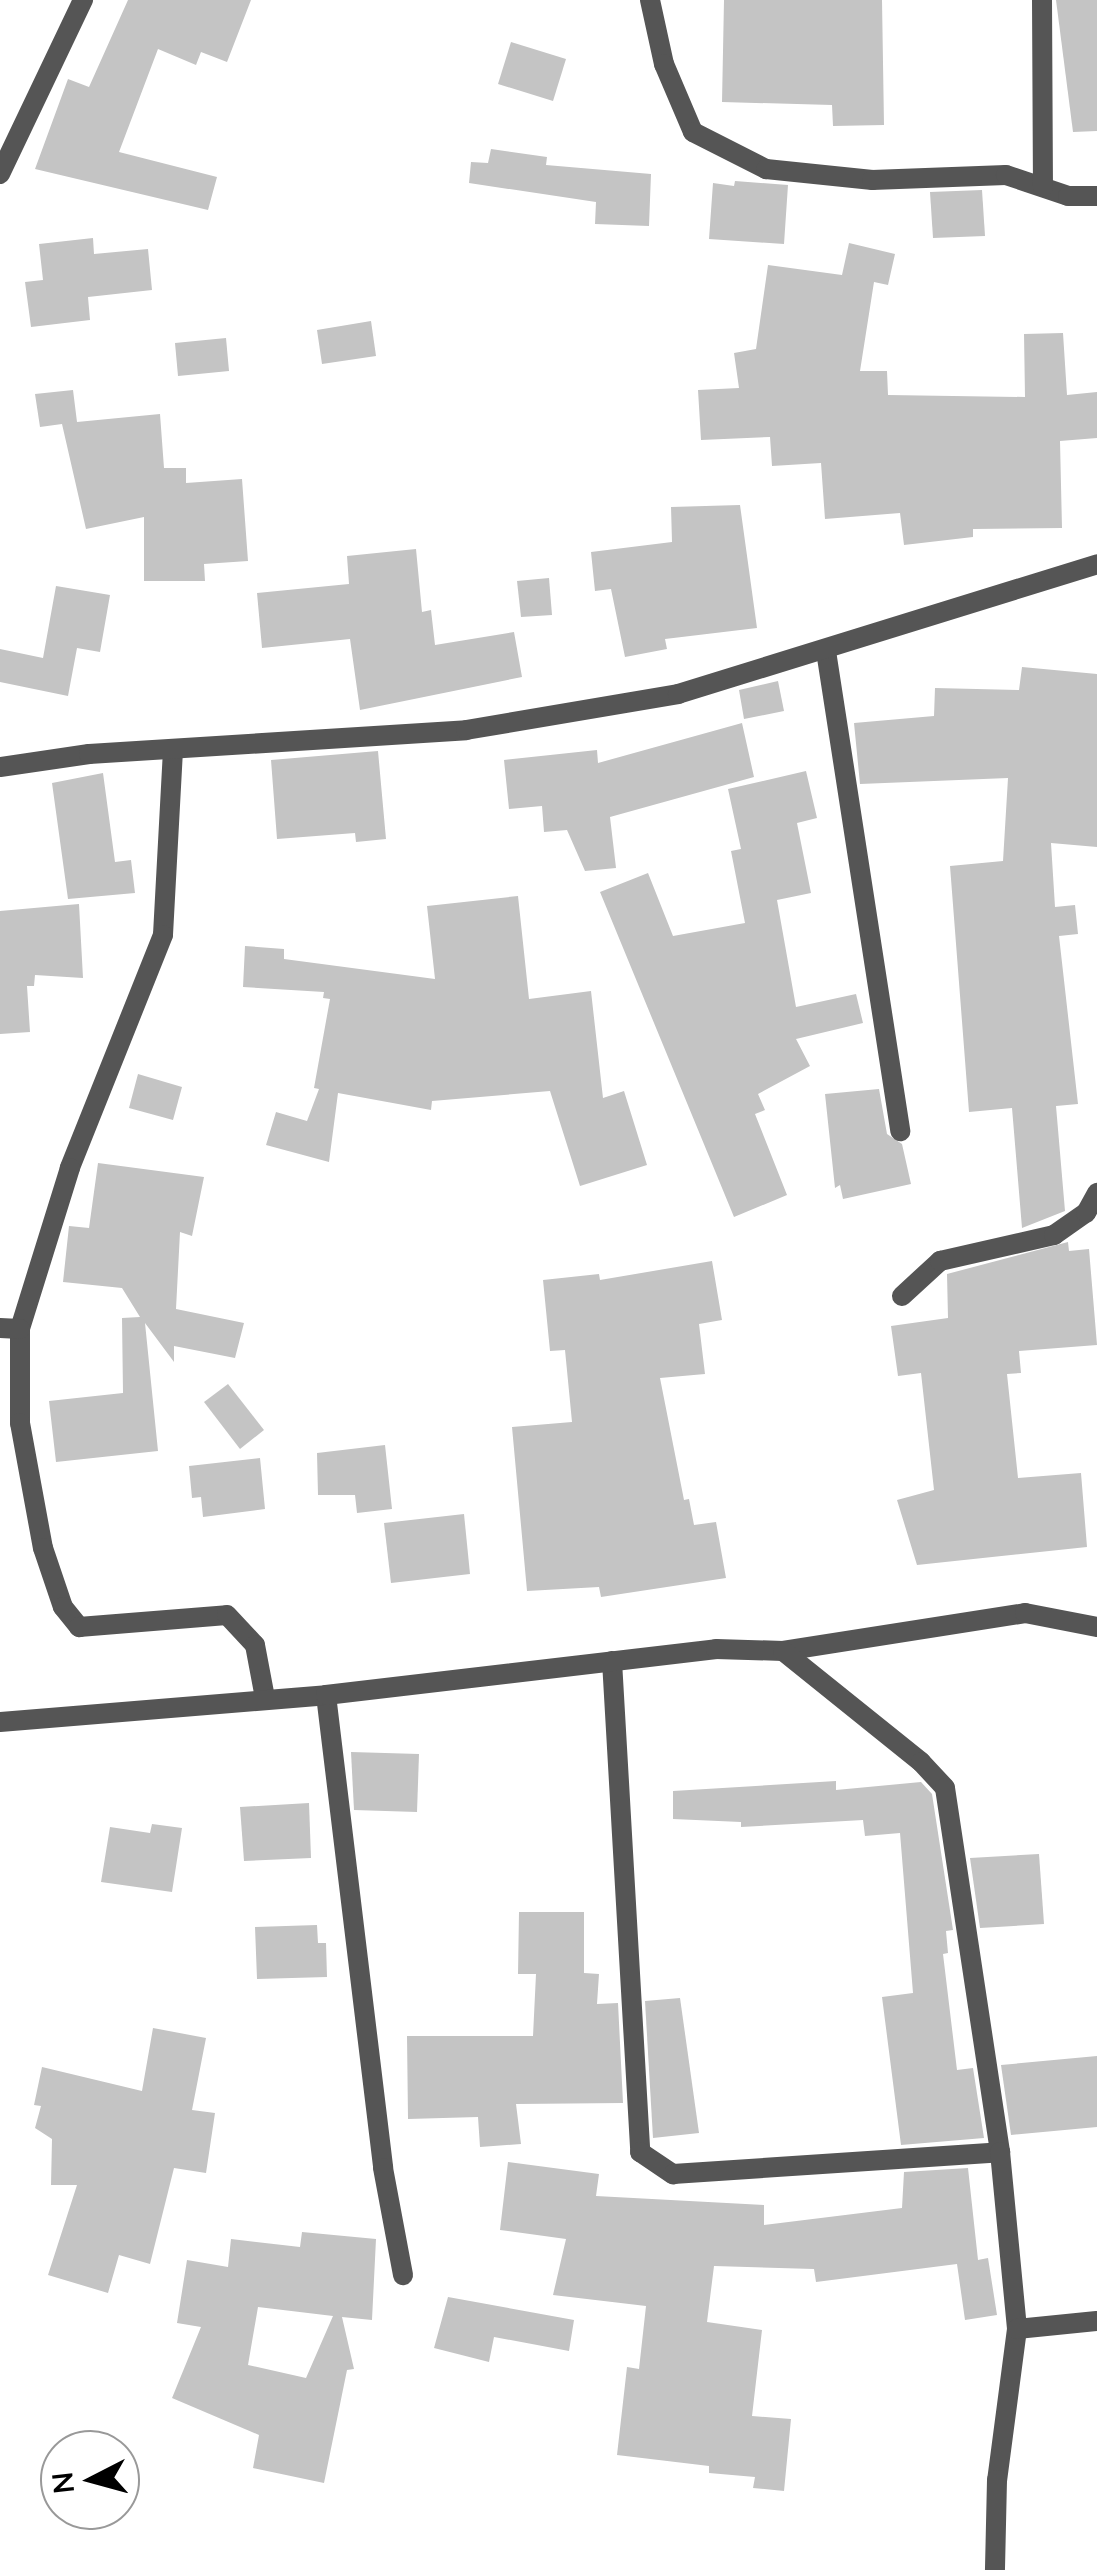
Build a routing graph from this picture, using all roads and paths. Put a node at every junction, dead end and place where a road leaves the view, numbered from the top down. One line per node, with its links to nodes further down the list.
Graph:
1 (84, 0): 4 (street)
2 (650, 0): 5 (street)
3 (1042, 0): 5 (street)
4 (0, 174)
5 (1043, 187): 6 (street)
6 (1097, 196)
7 (1097, 564): 8 (street)
8 (826, 651): 9 (street); 11 (street)
9 (174, 750): 10 (street); 14 (street)
10 (0, 767)
11 (900, 1131)
12 (1097, 1193): 13 (street)
13 (902, 1296)
14 (10, 1329): 19 (street)
15 (1097, 1627): 16 (street)
16 (782, 1651): 17 (street); 21 (street)
17 (612, 1661): 18 (street); 21 (street)
18 (326, 1695): 19 (street); 22 (street)
19 (266, 1698): 20 (street)
20 (0, 1722)
21 (1000, 2152): 24 (street)
22 (403, 2275)
23 (1097, 2322): 24 (street)
24 (1017, 2330): 25 (street)
25 (995, 2570)

